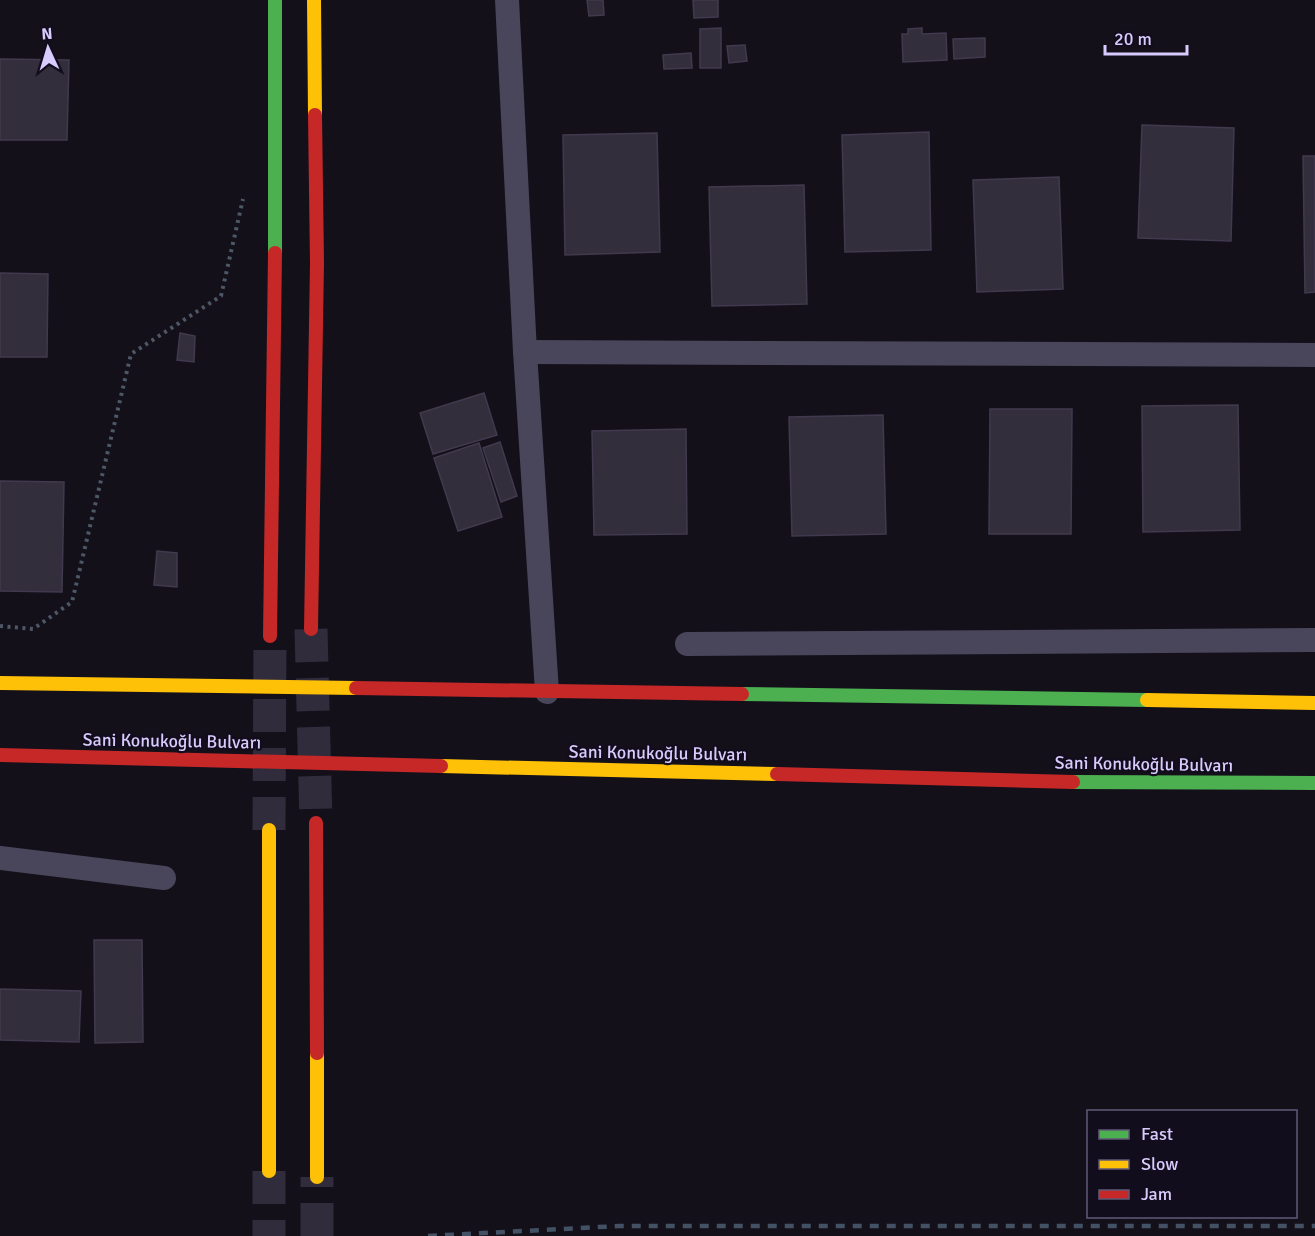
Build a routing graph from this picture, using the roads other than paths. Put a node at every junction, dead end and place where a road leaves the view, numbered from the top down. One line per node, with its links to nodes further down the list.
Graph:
1 (275, 0): 7 (main road)
2 (314, 0): 6 (main road)
3 (507, 0): 4 (street)
4 (525, 352): 5 (street); 11 (street)
5 (1315, 355)
6 (312, 629)
7 (270, 636)
8 (1315, 640): 9 (street)
9 (687, 644)
10 (0, 683): 11 (main road)
11 (547, 692): 12 (main road)
12 (1315, 703)
13 (0, 755): 14 (main road, Sani Konukoğlu Bulvarı)
14 (1315, 783)
15 (316, 823): 20 (main road)
16 (269, 830): 19 (main road)
17 (0, 858): 18 (street)
18 (164, 878)
19 (269, 1171)
20 (316, 1177)

